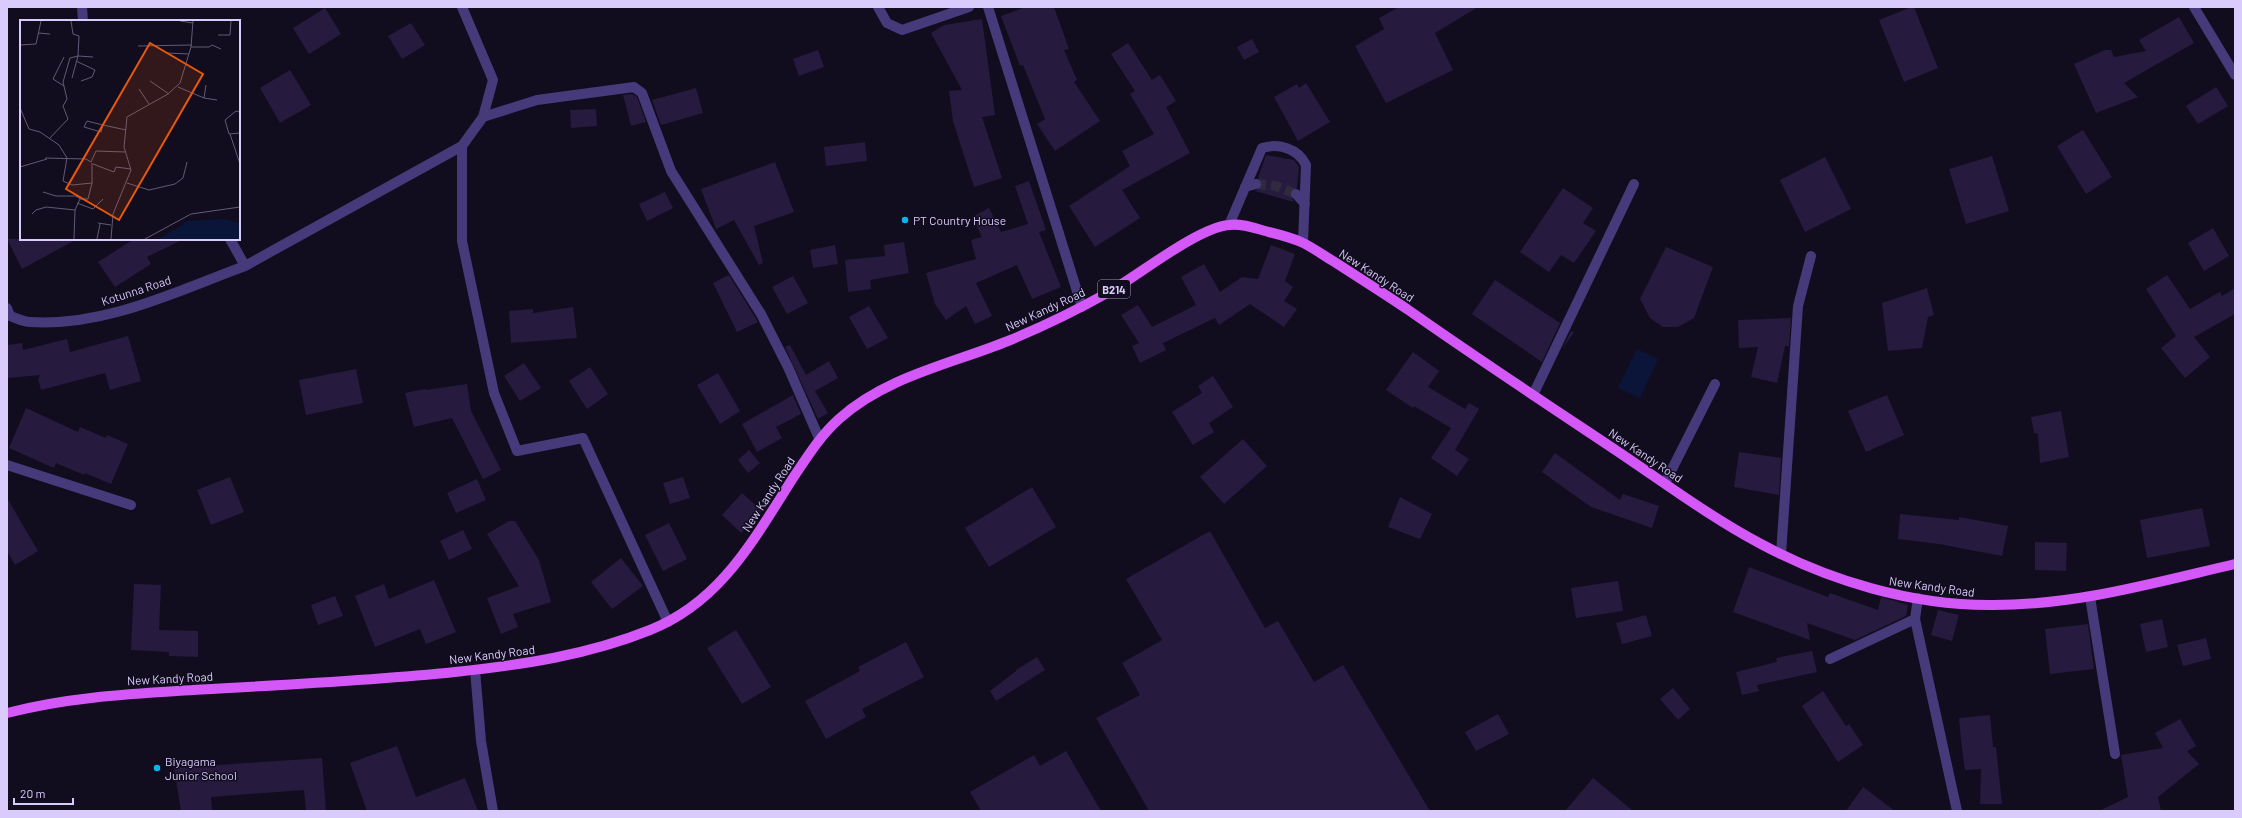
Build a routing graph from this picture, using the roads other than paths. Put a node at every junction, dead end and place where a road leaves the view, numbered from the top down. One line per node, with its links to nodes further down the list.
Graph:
1 (82, 7): 7 (street)
2 (462, 7): 9 (street)
3 (878, 7): 4 (street)
4 (969, 7)
5 (988, 7): 21 (street)
6 (2194, 7): 8 (street)
7 (83, 20)
8 (2235, 75)
9 (483, 117): 10 (street); 25 (street)
10 (462, 146): 20 (street); 34 (street)
11 (1256, 184): 13 (street)
12 (1634, 184): 24 (street)
13 (1245, 187): 15 (street); 16 (street)
14 (1296, 194): 15 (street)
15 (1305, 204): 18 (street)
16 (1229, 225): 18 (main road, New Kandy Road / B214); 21 (main road, New Kandy Road / B214)
17 (231, 240): 20 (street)
18 (1304, 242): 24 (main road, New Kandy Road / B214)
19 (1811, 256): 29 (street)
20 (245, 266): 22 (street, Kotunna Road)
21 (1082, 307): 25 (main road, New Kandy Road / B214)
22 (7, 308)
23 (1715, 384): 27 (street)
24 (1533, 396): 27 (main road, New Kandy Road / B214)
25 (819, 438): 34 (main road, New Kandy Road / B214)
26 (7, 465): 28 (street)
27 (1665, 483): 29 (main road, New Kandy Road / B214)
28 (130, 505)
29 (1781, 554): 32 (main road, New Kandy Road / B214)
30 (2235, 564): 31 (main road, New Kandy Road / B214)
31 (2090, 597): 32 (main road, New Kandy Road / B214); 38 (street)
32 (1918, 598): 33 (street)
33 (1915, 619): 35 (street); 40 (street)
34 (668, 622): 36 (main road, New Kandy Road / B214)
35 (1830, 659)
36 (474, 670): 37 (main road, New Kandy Road / B214); 39 (street)
37 (7, 713)
38 (2115, 754)
39 (493, 811)
40 (1957, 811)

